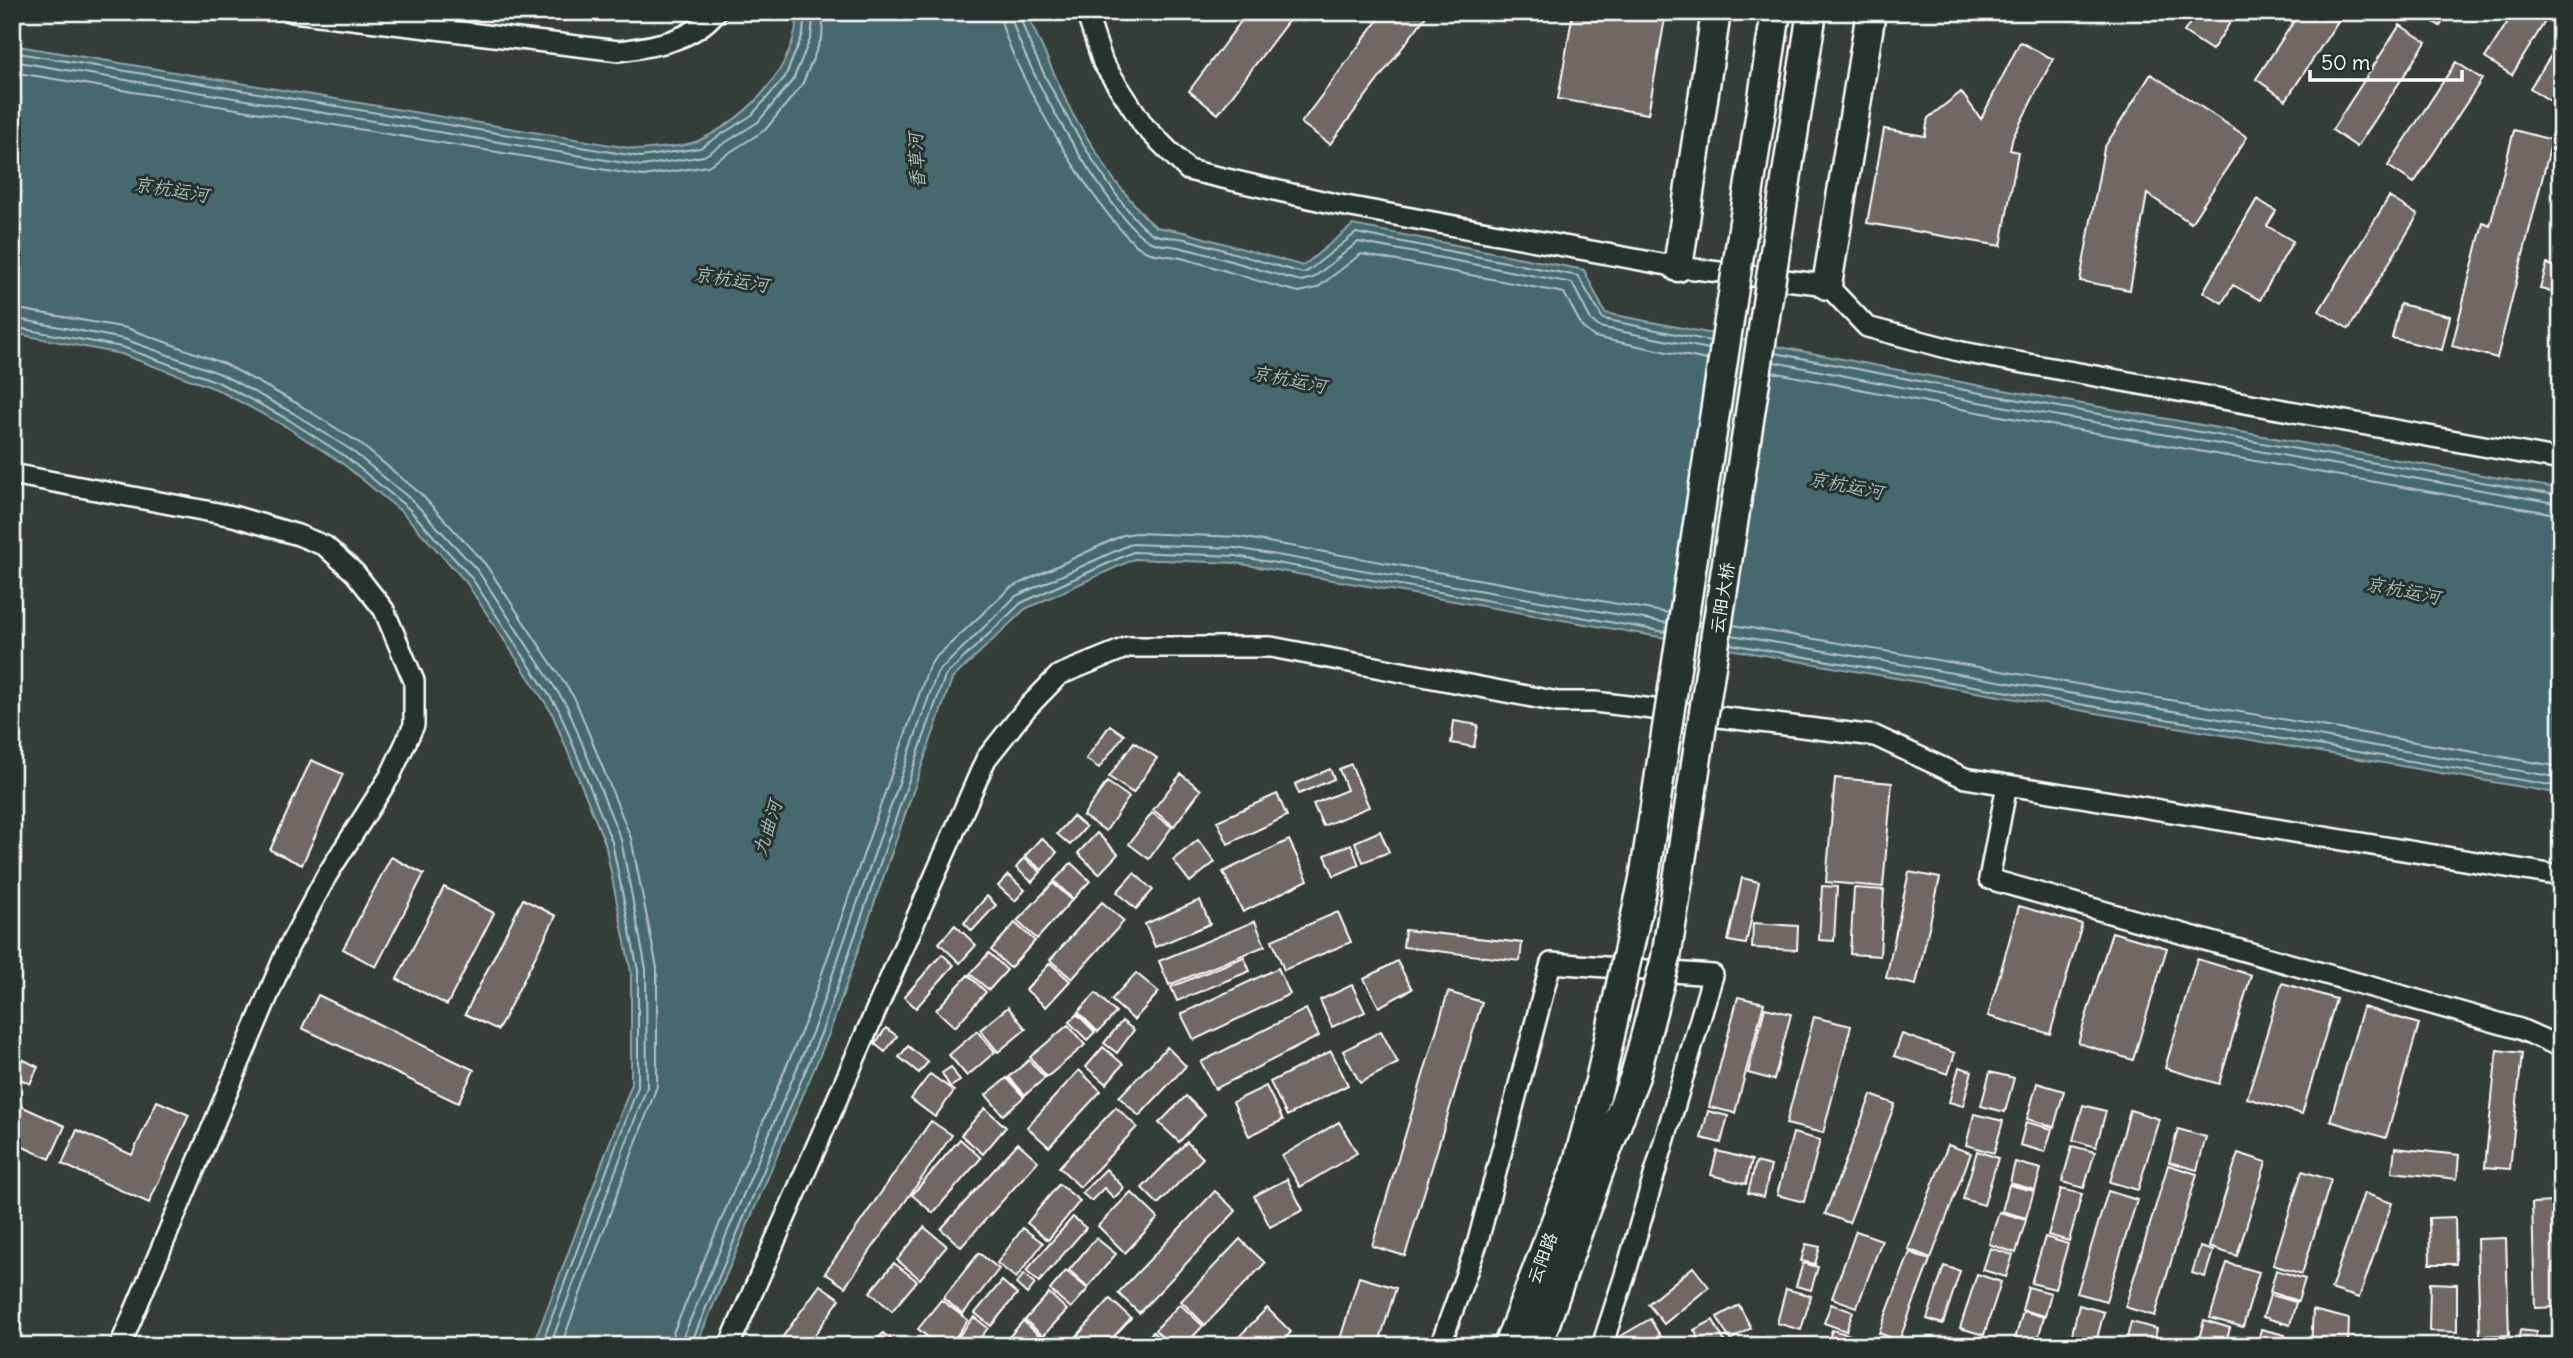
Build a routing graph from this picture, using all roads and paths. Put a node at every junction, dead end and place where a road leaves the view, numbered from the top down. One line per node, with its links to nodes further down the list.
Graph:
1 (293, 12): 2 (street)
2 (716, 12)
3 (1086, 12): 8 (street)
4 (1716, 12): 8 (street)
5 (1776, 12): 15 (street, 云阳大桥, bridge)
6 (1812, 12): 15 (street, 云阳大桥, bridge)
7 (1871, 12): 9 (street)
8 (1678, 267): 9 (street)
9 (1827, 285): 10 (street)
10 (2561, 460)
11 (12, 474): 16 (street)
12 (2007, 785): 13 (street); 14 (street); 17 (street)
13 (2561, 876)
14 (2561, 1047)
15 (1586, 1172): 19 (street, 云阳路); 20 (street, 云阳路)
16 (120, 1346)
17 (729, 1346)
18 (1440, 1346): 21 (street)
19 (1508, 1346)
20 (1537, 1346)
21 (1602, 1346)

